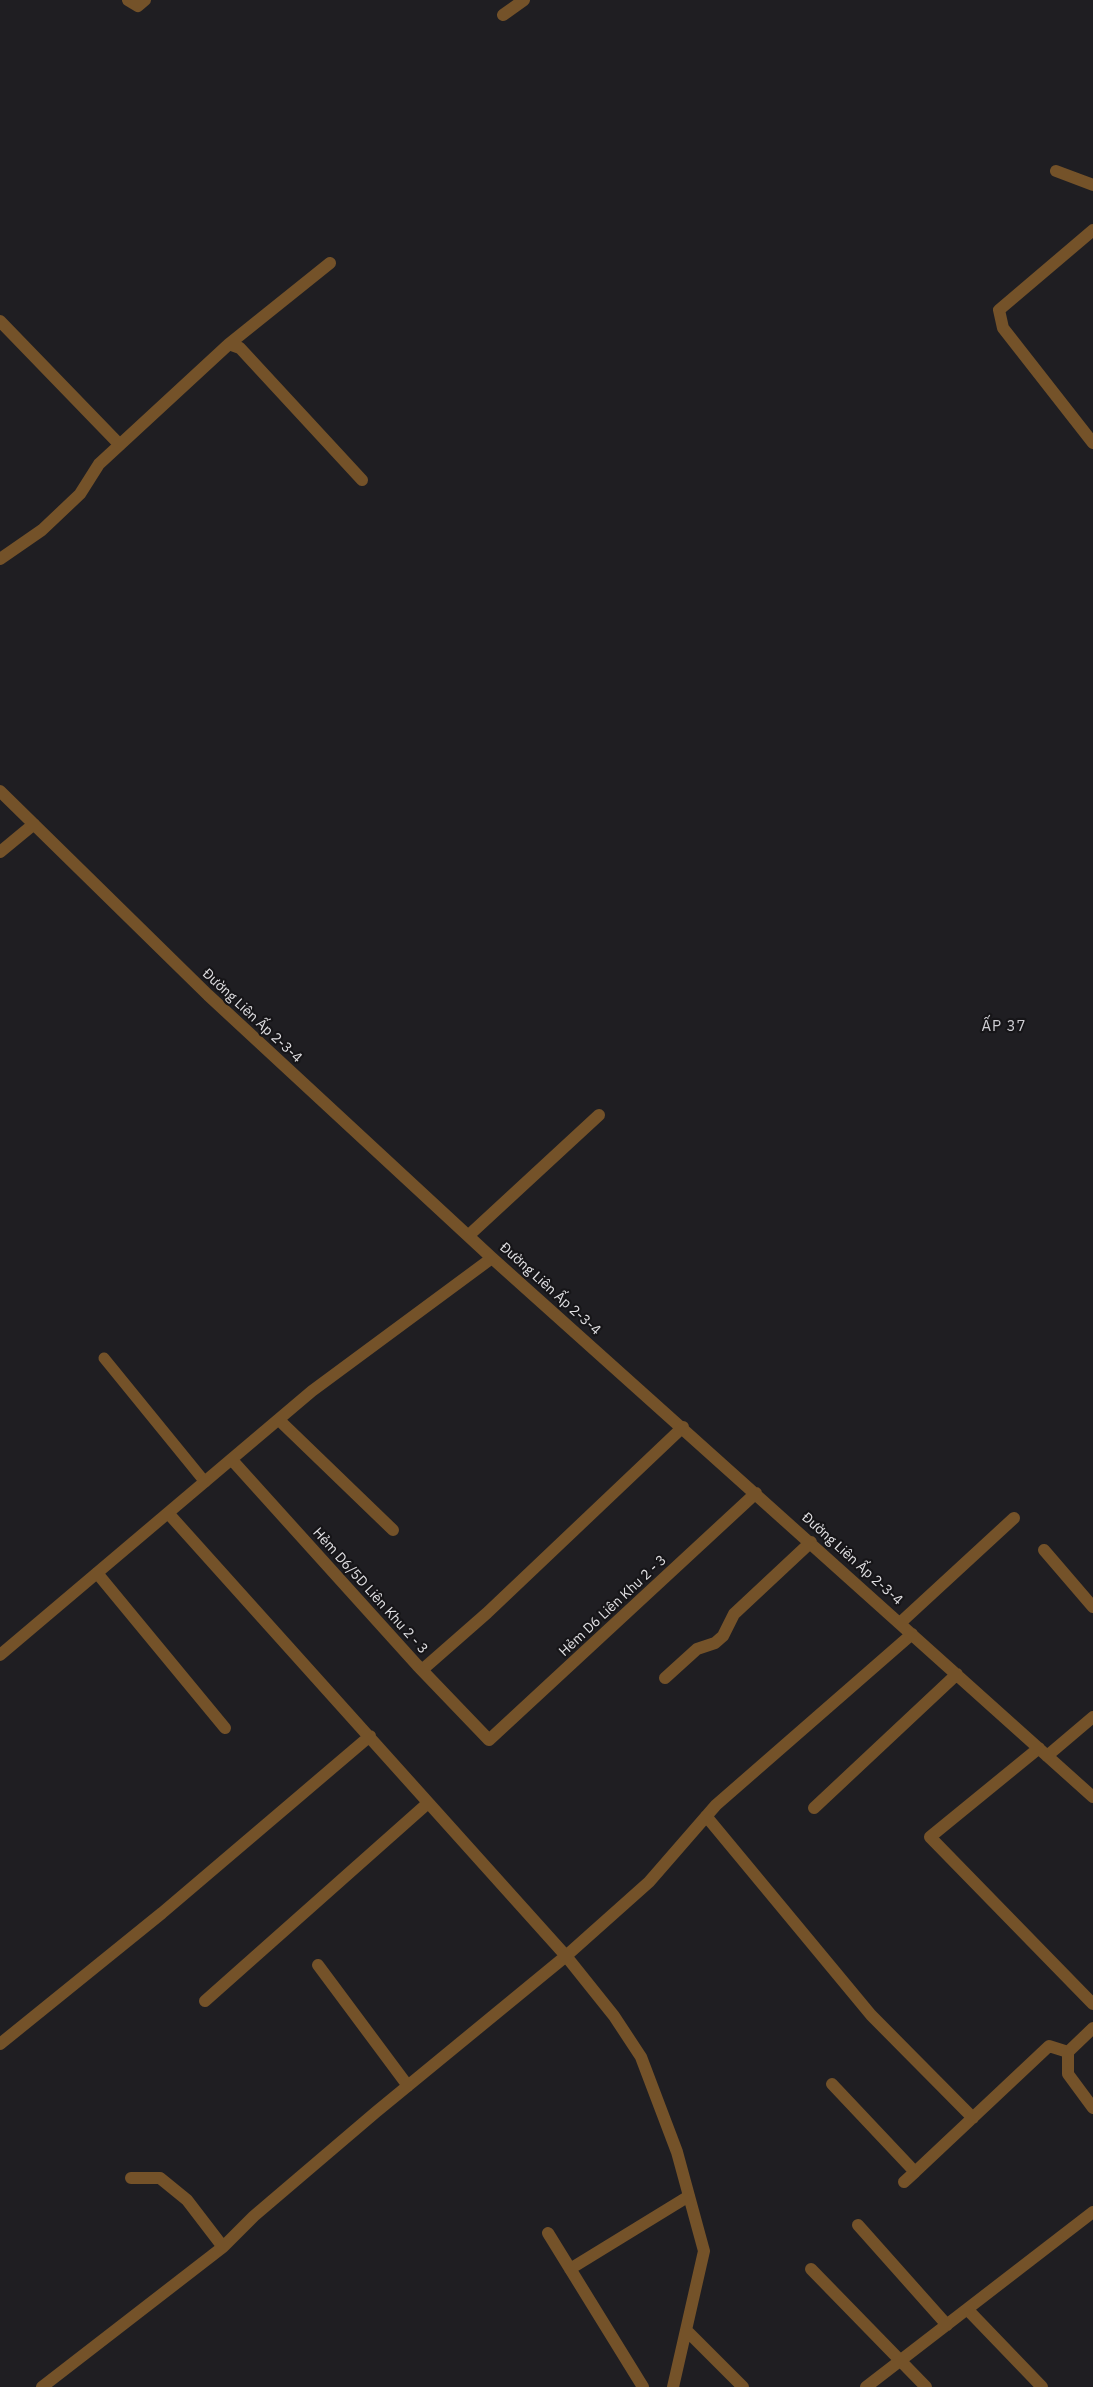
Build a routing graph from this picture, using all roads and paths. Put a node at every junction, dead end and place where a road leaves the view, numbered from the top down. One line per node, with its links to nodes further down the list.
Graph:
1 (128, 0): 2 (street)
2 (145, 0)
3 (524, 0): 4 (street)
4 (503, 15)
5 (1056, 171): 6 (street)
6 (1093, 185)
7 (1093, 230): 11 (street)
8 (330, 263): 10 (street)
9 (0, 321): 12 (street)
10 (230, 344): 12 (street); 13 (street)
11 (1093, 443)
12 (120, 444): 14 (street)
13 (362, 480)
14 (0, 559)
15 (0, 791): 16 (street, Đường Liên Ấp 2-3-4)
16 (34, 824): 17 (street); 19 (street, Đường Liên Ấp 2-3-4)
17 (0, 852)
18 (599, 1115): 19 (street)
19 (468, 1236): 20 (street, Đường Liên Ấp 2-3-4)
20 (492, 1258): 22 (street); 23 (street, Đường Liên Ấp 2-3-4)
21 (104, 1358): 25 (lane)
22 (279, 1420): 24 (street); 29 (street)
23 (683, 1427): 26 (street, Đường Liên Ấp 2-3-4); 37 (street)
24 (232, 1460): 25 (street); 37 (street, Hẻm D6/5D Liên Khu 2 - 3)
25 (205, 1482): 27 (street)
26 (756, 1493): 30 (street, Đường Liên Ấp 2-3-4); 43 (street, Hẻm D6 Liên Khu 2 - 3)
27 (168, 1513): 32 (street); 42 (street)
28 (1014, 1518): 34 (street)
29 (393, 1530)
30 (811, 1542): 34 (street, Đường Liên Ấp 2-3-4); 39 (street)
31 (1044, 1550): 33 (street)
32 (97, 1573): 36 (street); 41 (street)
33 (1093, 1607)
34 (900, 1623): 35 (street, Đường Liên Ấp 2-3-4)
35 (912, 1634): 38 (street, Đường Liên Ấp 2-3-4); 48 (street)
36 (0, 1655)
37 (422, 1670): 43 (street, Hẻm D6/5D Liên Khu 2 - 3)
38 (957, 1674): 44 (street, Đường Liên Ấp 2-3-4); 47 (street)
39 (665, 1678)
40 (1093, 1717): 44 (street)
41 (225, 1728)
42 (370, 1736): 46 (street); 54 (street)
43 (489, 1740)
44 (1043, 1752): 45 (street, Đường Liên Ấp 2-3-4); 52 (street)
45 (1093, 1797)
46 (428, 1803): 49 (street); 51 (street)
47 (814, 1808)
48 (706, 1816): 49 (street); 59 (street)
49 (566, 1956): 57 (street); 63 (street)
50 (318, 1965): 57 (street)
51 (205, 2001)
52 (1093, 2004)
53 (1093, 2028): 55 (street)
54 (0, 2044)
55 (1068, 2052): 58 (street); 59 (street)
56 (832, 2084): 60 (street)
57 (408, 2086): 67 (street)
58 (1093, 2108)
59 (973, 2118): 60 (street)
60 (915, 2172): 62 (street)
61 (131, 2178): 67 (street)
62 (904, 2182)
63 (689, 2196): 69 (street); 72 (street)
64 (1093, 2212): 70 (street)
65 (858, 2225): 71 (street)
66 (548, 2233): 69 (street)
67 (223, 2247): 74 (street)
68 (811, 2268): 73 (street)
69 (570, 2269): 75 (street)
70 (968, 2309): 71 (street); 80 (street)
71 (947, 2325): 73 (street)
72 (687, 2331): 76 (street); 77 (street)
73 (901, 2360): 78 (street); 79 (street)
74 (42, 2387)
75 (643, 2387)
76 (674, 2387)
77 (743, 2387)
78 (866, 2387)
79 (926, 2387)
80 (1042, 2387)

